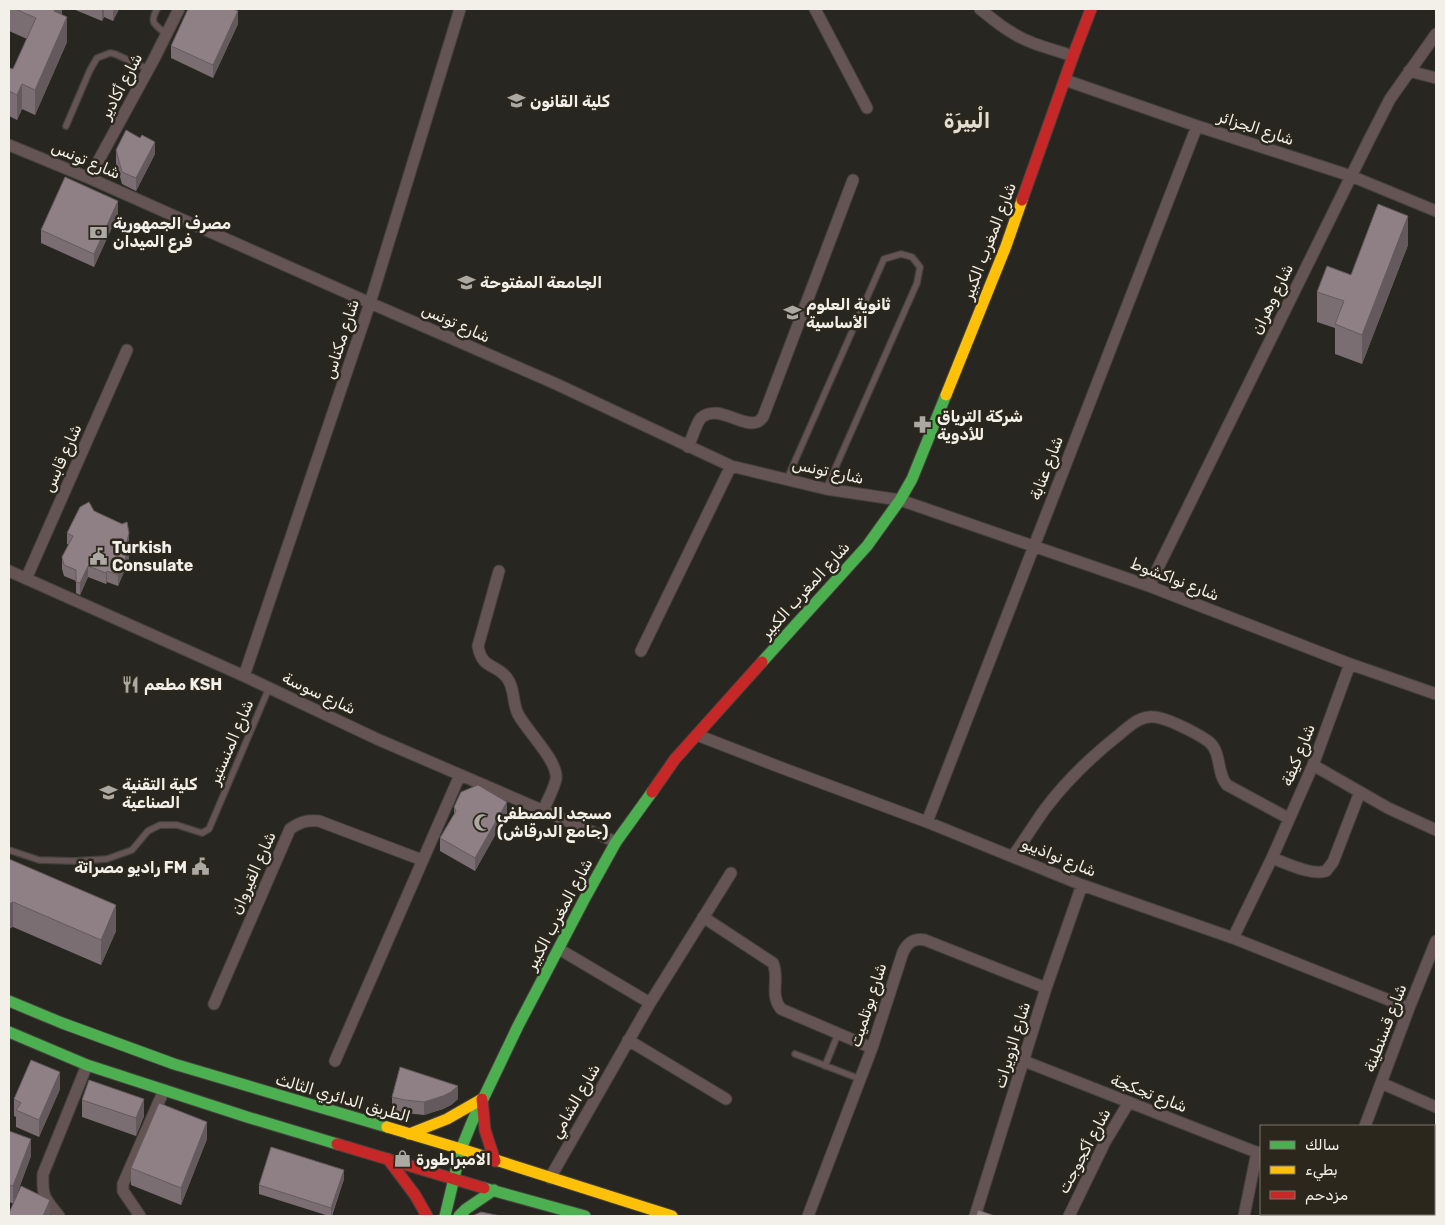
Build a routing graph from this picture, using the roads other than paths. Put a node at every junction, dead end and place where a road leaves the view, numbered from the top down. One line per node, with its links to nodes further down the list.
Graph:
1 (157, 9): 7 (lane)
2 (179, 9): 7 (street, شارع أكادير)
3 (460, 9): 22 (street, شارع مكناس)
4 (816, 9): 14 (street)
5 (980, 9): 9 (street)
6 (1091, 9): 9 (main road, شارع المغرب الكبير)
7 (166, 34): 10 (street, شارع أكادير)
8 (1436, 34): 11 (street, شارع وهران)
9 (1073, 56): 13 (main road, شارع المغرب الكبير)
10 (148, 69): 15 (lane); 19 (street, شارع أكادير)
11 (1409, 71): 12 (street); 18 (street, شارع وهران)
12 (1436, 78)
13 (1065, 80): 16 (street, شارع الجزائر); 28 (main road, شارع المغرب الكبير)
14 (867, 108)
15 (66, 126)
16 (1197, 126): 18 (street, شارع الجزائر); 29 (street, شارع عنابة)
17 (9, 146): 19 (street, شارع تونس)
18 (1351, 176): 21 (street, شارع الجزائر); 33 (street, شارع وهران)
19 (89, 178): 22 (street, شارع تونس)
20 (853, 180): 24 (street)
21 (1436, 211)
22 (370, 303): 24 (street, شارع تونس); 36 (street, شارع مكناس)
23 (127, 350): 32 (street, شارع قابس)
24 (688, 447): 25 (street, شارع تونس)
25 (731, 466): 26 (street, شارع تونس); 34 (street)
26 (787, 479): 27 (street, شارع تونس); 27 (lane)
27 (826, 489): 28 (street, شارع تونس)
28 (900, 500): 29 (street, شارع نواكشوط); 39 (main road, شارع المغرب الكبير)
29 (1033, 546): 33 (street, شارع نواكشوط); 45 (street, شارع عنابة)
30 (9, 571): 32 (street, شارع سوسة)
31 (499, 571): 43 (street)
32 (26, 579): 36 (street, شارع سوسة)
33 (1149, 586): 35 (street, شارع نواكشوط)
34 (641, 651)
35 (1350, 664): 38 (street, شارع نواكشوط); 40 (street, شارع كيفة)
36 (244, 676): 37 (street, شارع سوسة)
37 (268, 688): 41 (street, شارع سوسة); 48 (lane, شارع المنستير)
38 (1436, 694)
39 (697, 735): 45 (street, شارع نواذيبو); 47 (main road, شارع المغرب الكبير)
40 (1313, 765): 42 (street); 44 (street, شارع كيفة)
41 (460, 775): 43 (street, شارع سوسة); 51 (street)
42 (1360, 792): 46 (street); 50 (street)
43 (544, 811): 47 (street, شارع سوسة)
44 (1288, 818): 49 (street); 50 (street, شارع كيفة)
45 (927, 822): 49 (street, شارع نواذيبو)
46 (1436, 830)
47 (616, 842): 57 (main road, شارع المغرب الكبير)
48 (9, 850)
49 (1013, 856): 53 (street, شارع نواذيبو)
50 (1272, 858): 55 (street, شارع كيفة)
51 (422, 860): 62 (street, شارع القيروان); 69 (street)
52 (731, 873): 54 (street, شارع الشامي)
53 (1082, 885): 55 (street, شارع نواذيبو); 59 (street, شارع الزويرات)
54 (703, 918): 61 (street, شارع الشامي); 65 (street)
55 (1234, 938): 63 (street, شارع نواذيبو)
56 (1436, 941): 58 (street, شارع قسنطينة)
57 (558, 949): 61 (street); 77 (main road, شارع المغرب الكبير)
58 (1431, 969): 63 (street, شارع قسنطينة)
59 (1046, 988): 67 (street, شارع بوتلميت); 70 (street, شارع الزويرات)
60 (9, 1001): 81 (main road, الطريق الدائري الثالث)
61 (650, 1003): 66 (street, شارع الشامي)
62 (214, 1004)
63 (1409, 1008): 74 (street, شارع قسنطينة)
64 (9, 1032): 71 (main road)
65 (838, 1034): 67 (street); 72 (lane)
66 (628, 1040): 76 (street); 86 (street, شارع الشامي)
67 (872, 1048): 73 (street, شارع بوتلميت)
68 (795, 1054): 72 (lane)
69 (335, 1060)
70 (1024, 1061): 78 (street, شارع تجكجة); 98 (street, شارع الزويرات)
71 (87, 1065): 75 (main road); 90 (street)
72 (825, 1066): 73 (lane)
73 (860, 1079): 97 (street, شارع بوتلميت)
74 (1381, 1083): 79 (street); 80 (street, شارع قسنطينة)
75 (164, 1090): 84 (main road); 91 (street)
76 (726, 1098)
77 (482, 1099): 81 (main road); 82 (main road, شارع المغرب الكبير); 85 (main road)
78 (1129, 1102): 83 (street, شارع تجكجة); 89 (street, شارع أكجوجت)
79 (1436, 1107)
80 (1365, 1125)
81 (409, 1134): 82 (main road, الطريق الدائري الثالث)
82 (461, 1149): 85 (main road, الطريق الدائري الثالث); 87 (main road, شارع المغرب الكبير)
83 (1259, 1153): 99 (street)
84 (388, 1159): 87 (main road); 92 (main road)
85 (495, 1161): 86 (main road, الطريق الدائري الثالث)
86 (550, 1178): 96 (main road, الطريق الدائري الثالث)
87 (454, 1179): 88 (main road); 93 (main road, شارع المغرب الكبير)
88 (494, 1190): 94 (main road); 95 (main road)
89 (1072, 1215)
90 (60, 1216)
91 (140, 1216)
92 (427, 1216)
93 (445, 1216)
94 (459, 1216)
95 (585, 1216)
96 (672, 1216)
97 (808, 1216)
98 (976, 1216)
99 (1244, 1216)

